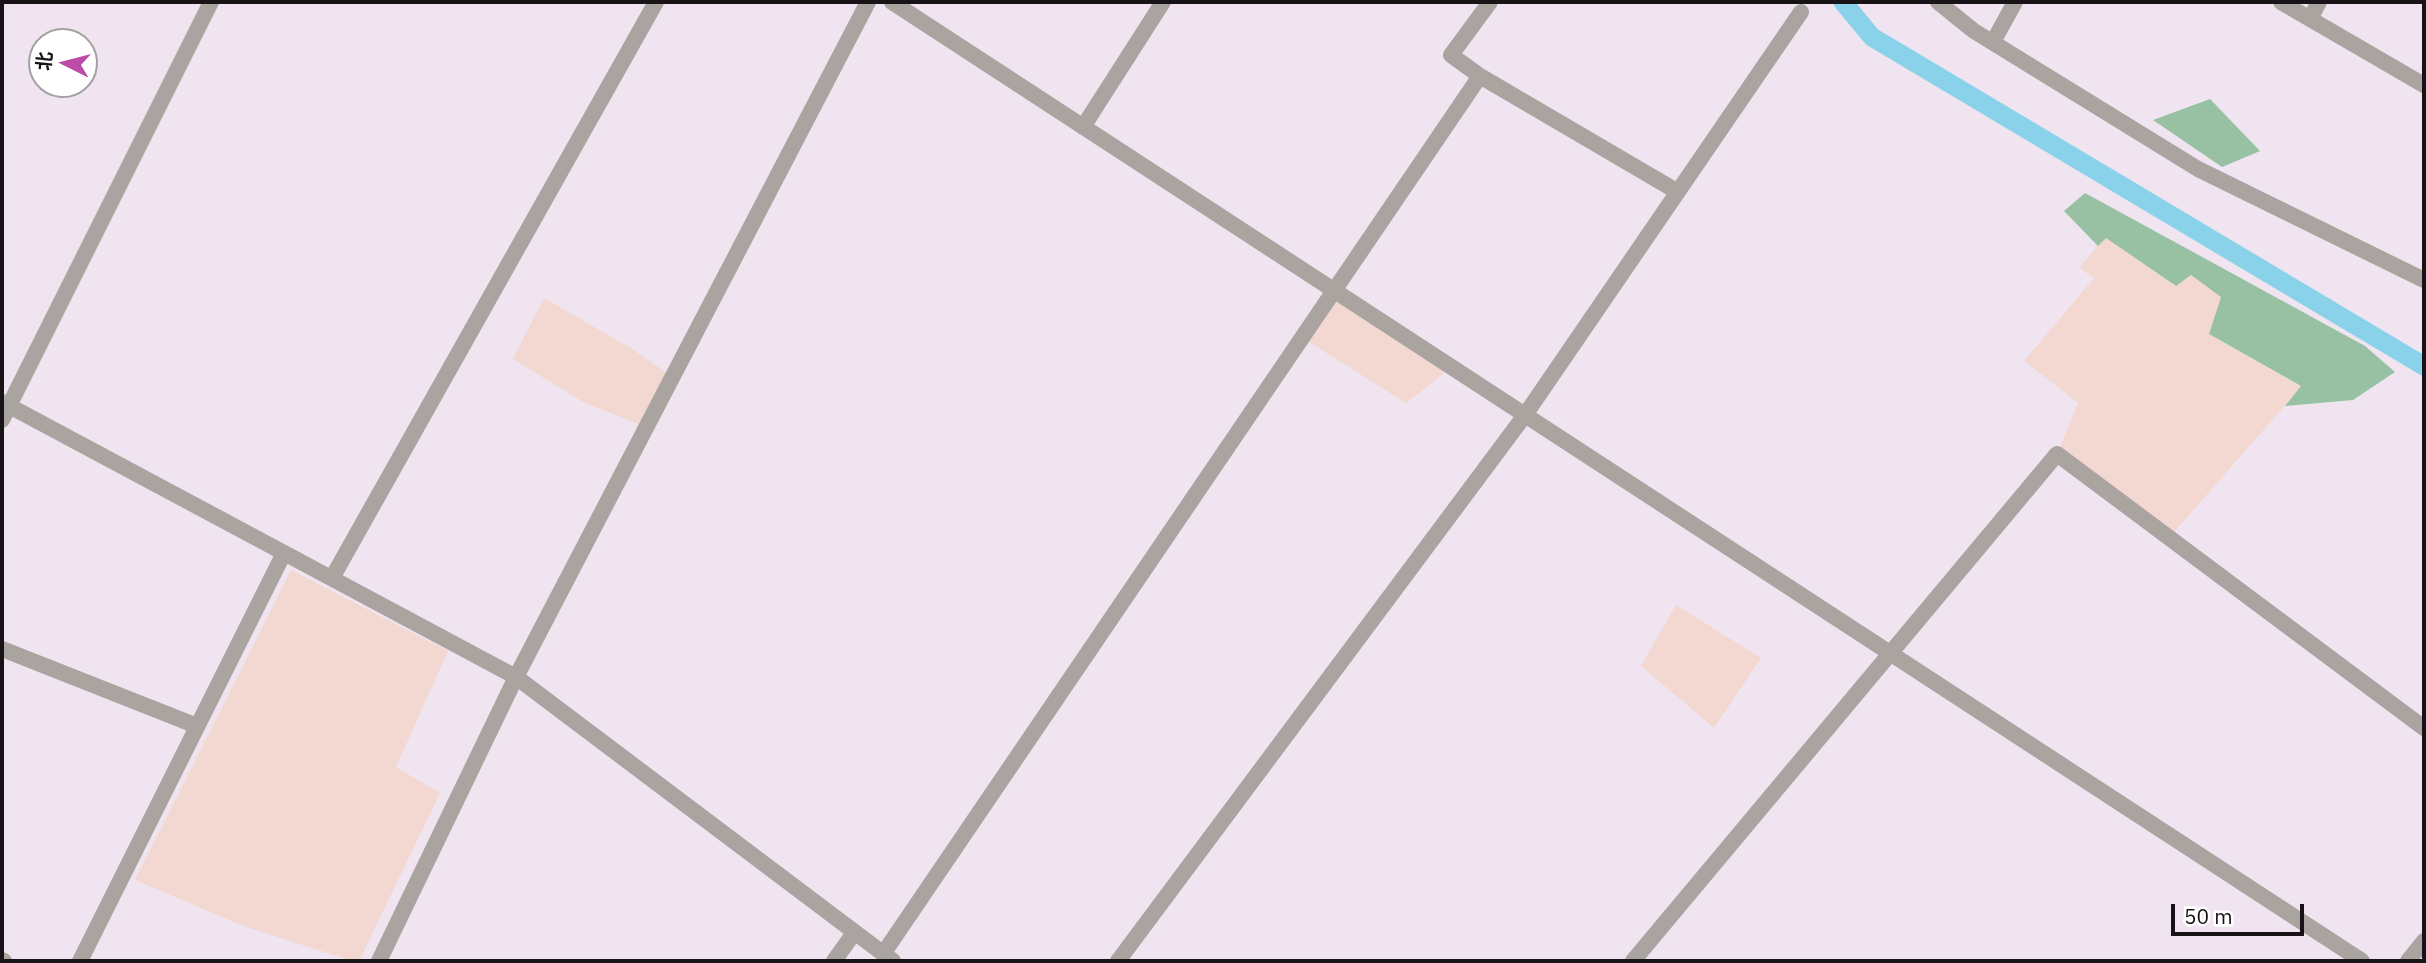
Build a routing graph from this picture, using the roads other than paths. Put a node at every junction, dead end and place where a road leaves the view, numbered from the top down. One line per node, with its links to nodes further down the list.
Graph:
1 (211, 2): 20 (street)
2 (656, 2): 23 (street)
3 (868, 2): 26 (street)
4 (892, 2): 16 (street)
5 (1163, 2): 16 (street)
6 (1490, 2): 14 (street)
7 (1938, 2): 13 (street)
8 (2014, 2): 13 (street)
9 (2281, 2): 12 (street)
10 (2319, 2): 12 (street)
11 (1801, 12): 17 (street)
12 (2310, 19): 15 (street)
13 (1993, 42): 18 (street)
14 (1480, 76): 17 (street); 19 (street)
15 (2424, 85)
16 (1083, 127): 19 (street)
17 (1678, 192): 21 (street)
18 (2424, 280)
19 (1333, 290): 21 (street); 31 (street)
20 (4, 409): 22 (street)
21 (1525, 415): 25 (street); 35 (street)
22 (284, 552): 23 (street); 27 (street)
23 (332, 579): 26 (street)
24 (2, 649): 27 (street)
25 (1890, 653): 28 (street); 36 (street); 37 (street)
26 (516, 677): 29 (street); 33 (street)
27 (197, 726): 32 (street)
28 (2424, 728)
29 (854, 933): 31 (street); 34 (street)
30 (2424, 941): 38 (street)
31 (888, 958)
32 (80, 961)
33 (379, 961)
34 (834, 961)
35 (1118, 961)
36 (1633, 961)
37 (2362, 961)
38 (2408, 961)

